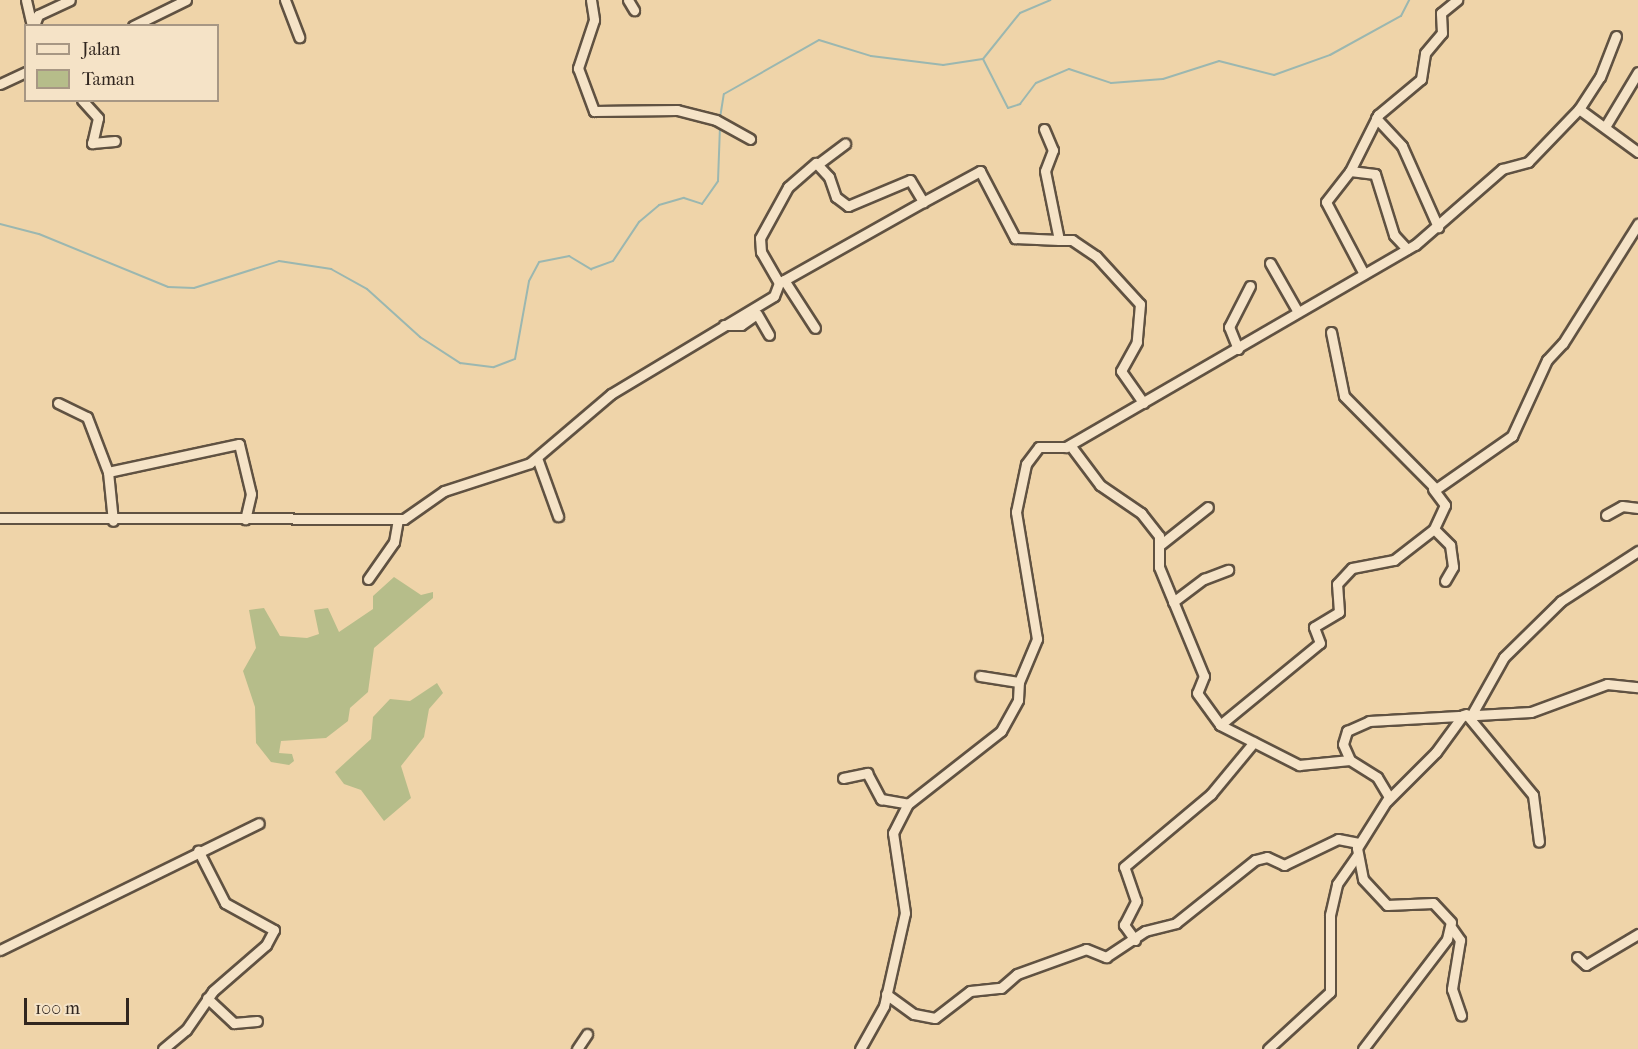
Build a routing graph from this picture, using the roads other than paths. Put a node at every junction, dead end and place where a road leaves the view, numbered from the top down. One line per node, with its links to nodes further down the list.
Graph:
1 (26, 0): 9 (street)
2 (70, 0): 10 (street)
3 (186, 0): 11 (street)
4 (285, 0): 13 (street)
5 (591, 0): 22 (street)
6 (628, 0): 8 (street)
7 (1458, 0): 19 (street)
8 (634, 10)
9 (32, 24)
10 (34, 24)
11 (137, 24)
12 (1616, 36): 18 (street)
13 (299, 37)
14 (1638, 72): 20 (street)
15 (24, 73): 16 (street)
16 (0, 84)
17 (84, 102): 23 (street)
18 (1580, 109): 20 (street); 30 (street)
19 (1376, 118): 27 (street); 30 (street)
20 (1605, 127): 25 (street)
21 (1044, 129): 31 (street)
22 (750, 139)
23 (115, 141)
24 (845, 144): 26 (street)
25 (1638, 152)
26 (818, 164): 28 (street); 35 (street)
27 (1350, 171): 32 (street); 34 (street)
28 (923, 202): 31 (street); 35 (street)
29 (1638, 224): 48 (street)
30 (1438, 227): 32 (street)
31 (1059, 240): 44 (street)
32 (1407, 249): 34 (street)
33 (1270, 263): 37 (street)
34 (1364, 274): 37 (street)
35 (782, 282): 38 (street); 39 (street)
36 (1250, 286): 42 (street)
37 (1298, 312): 42 (street)
38 (721, 325): 41 (street); 46 (street)
39 (815, 328)
40 (1331, 332): 48 (street)
41 (769, 335)
42 (1238, 349): 44 (street)
43 (58, 403): 47 (street)
44 (1143, 403): 45 (street)
45 (1070, 445): 58 (street); 65 (street)
46 (537, 458): 52 (street); 55 (street)
47 (108, 472): 54 (street); 56 (street)
48 (1433, 489): 57 (street)
49 (1208, 507): 58 (street)
50 (1638, 508): 51 (street)
51 (1606, 515)
52 (558, 516)
53 (0, 518): 56 (street)
54 (245, 519): 55 (street); 56 (street)
55 (398, 520): 61 (street)
56 (113, 521)
57 (1434, 529): 62 (street); 68 (street)
58 (1160, 545): 63 (street)
59 (1638, 551): 67 (street)
60 (1228, 570): 63 (street)
61 (368, 579)
62 (1444, 581)
63 (1173, 602): 68 (street)
64 (980, 676): 65 (street)
65 (1019, 682): 73 (street)
66 (1638, 687): 67 (street)
67 (1467, 714): 70 (street); 72 (street); 75 (street)
68 (1220, 725): 69 (street)
69 (1254, 742): 70 (street); 81 (street)
70 (1350, 760): 72 (street)
71 (843, 778): 73 (street)
72 (1387, 801): 76 (street)
73 (908, 804): 84 (street)
74 (259, 823): 77 (street)
75 (1539, 842)
76 (1359, 843): 78 (street); 81 (street)
77 (198, 850): 82 (street); 85 (street)
78 (1357, 855): 79 (street); 92 (street)
79 (1451, 927): 86 (street); 93 (street)
80 (1638, 934): 83 (street)
81 (1135, 940): 84 (street)
82 (0, 950)
83 (1577, 957)
84 (886, 994): 91 (street)
85 (207, 998): 87 (street); 89 (street)
86 (1461, 1015)
87 (257, 1022)
88 (587, 1034): 90 (street)
89 (163, 1049)
90 (577, 1049)
91 (860, 1049)
92 (1268, 1049)
93 (1364, 1049)

